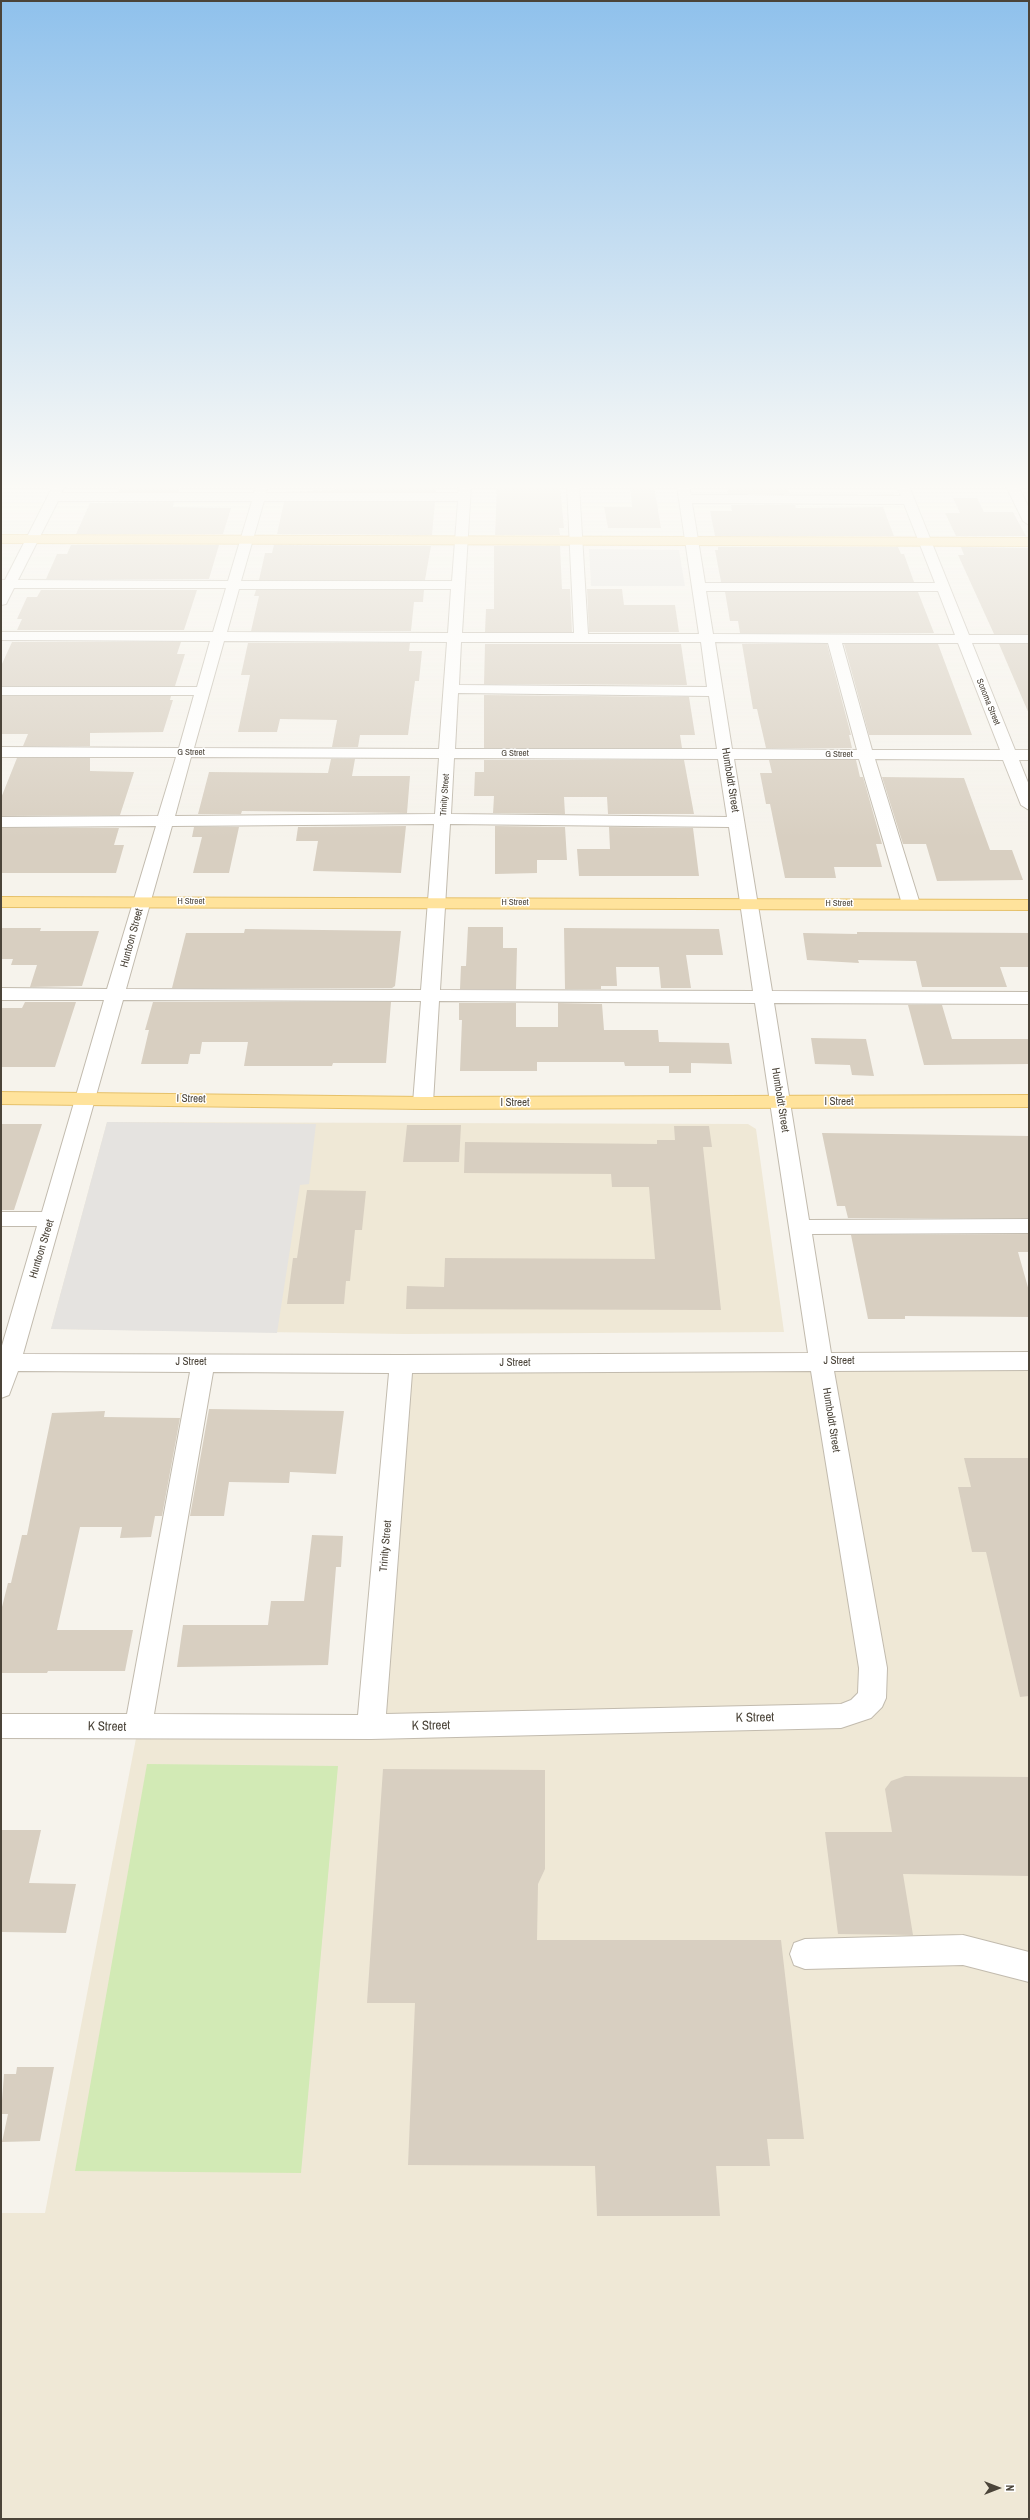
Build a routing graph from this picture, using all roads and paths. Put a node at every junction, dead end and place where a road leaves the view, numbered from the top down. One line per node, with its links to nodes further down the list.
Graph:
1 (228, 604): 7 (street, Huntoon Street)
2 (458, 604): 8 (street, Trinity Street)
3 (580, 604): 9 (street)
4 (702, 604): 10 (street, Humboldt Street)
5 (949, 604): 12 (street, Sonoma Street)
6 (1, 636): 7 (street)
7 (219, 636): 8 (street); 16 (street, Huntoon Street)
8 (454, 637): 9 (street); 14 (street, Trinity Street)
9 (581, 637): 10 (street)
10 (707, 638): 11 (street); 17 (street, Humboldt Street)
11 (834, 638): 12 (street); 22 (street)
12 (963, 639): 13 (street); 23 (street, Sonoma Street)
13 (1029, 639)
14 (452, 689): 17 (street); 20 (street, Trinity Street)
15 (1, 691): 16 (street)
16 (203, 691): 19 (street, Huntoon Street)
17 (716, 692): 21 (street, Humboldt Street)
18 (1, 752): 19 (street, G Street)
19 (185, 753): 20 (street, G Street); 27 (street, Huntoon Street)
20 (448, 753): 21 (street, G Street); 26 (street, Trinity Street)
21 (726, 754): 22 (street, G Street); 29 (street, Humboldt Street)
22 (866, 755): 23 (street, G Street); 34 (street)
23 (1009, 755): 24 (street, G Street); 25 (street, Sonoma Street)
24 (1029, 755)
25 (1029, 805)
26 (443, 819): 27 (street); 29 (street); 32 (street, Trinity Street)
27 (165, 821): 28 (street); 31 (street, Huntoon Street)
28 (1, 822)
29 (736, 822): 33 (street, Humboldt Street)
30 (1, 902): 31 (main road, H Street)
31 (142, 902): 32 (main road, H Street); 37 (street, Huntoon Street)
32 (438, 903): 33 (main road, H Street); 38 (street, Trinity Street)
33 (749, 904): 34 (main road, H Street); 39 (street, Humboldt Street)
34 (911, 904): 35 (main road, H Street)
35 (1029, 905)
36 (1, 994): 37 (street)
37 (116, 995): 38 (street); 41 (street, Huntoon Street)
38 (432, 995): 39 (street); 45 (street, Trinity Street)
39 (764, 998): 40 (street); 44 (street, Humboldt Street)
40 (1029, 998)
41 (86, 1097): 42 (main road, I Street); 45 (main road, I Street); 47 (street, Huntoon Street)
42 (1, 1098)
43 (1029, 1101): 44 (main road, I Street)
44 (781, 1102): 45 (main road, I Street); 49 (street, Humboldt Street)
45 (423, 1103)
46 (1, 1219): 47 (street)
47 (51, 1219): 52 (street, Huntoon Street)
48 (1029, 1226): 49 (street)
49 (801, 1227): 50 (street, Humboldt Street)
50 (822, 1361): 51 (street, J Street); 54 (street, J Street); 56 (street, Humboldt Street)
51 (1029, 1361)
52 (5, 1362): 53 (street, J Street); 55 (street, Huntoon Street)
53 (203, 1362): 54 (street, J Street); 59 (street)
54 (401, 1364): 58 (street, Trinity Street)
55 (1, 1389)
56 (860, 1709): 58 (street, K Street)
57 (1, 1726): 59 (street, K Street)
58 (372, 1727): 59 (street, K Street)
59 (138, 1728)
60 (805, 1954): 61 (street)
61 (1029, 1967)

